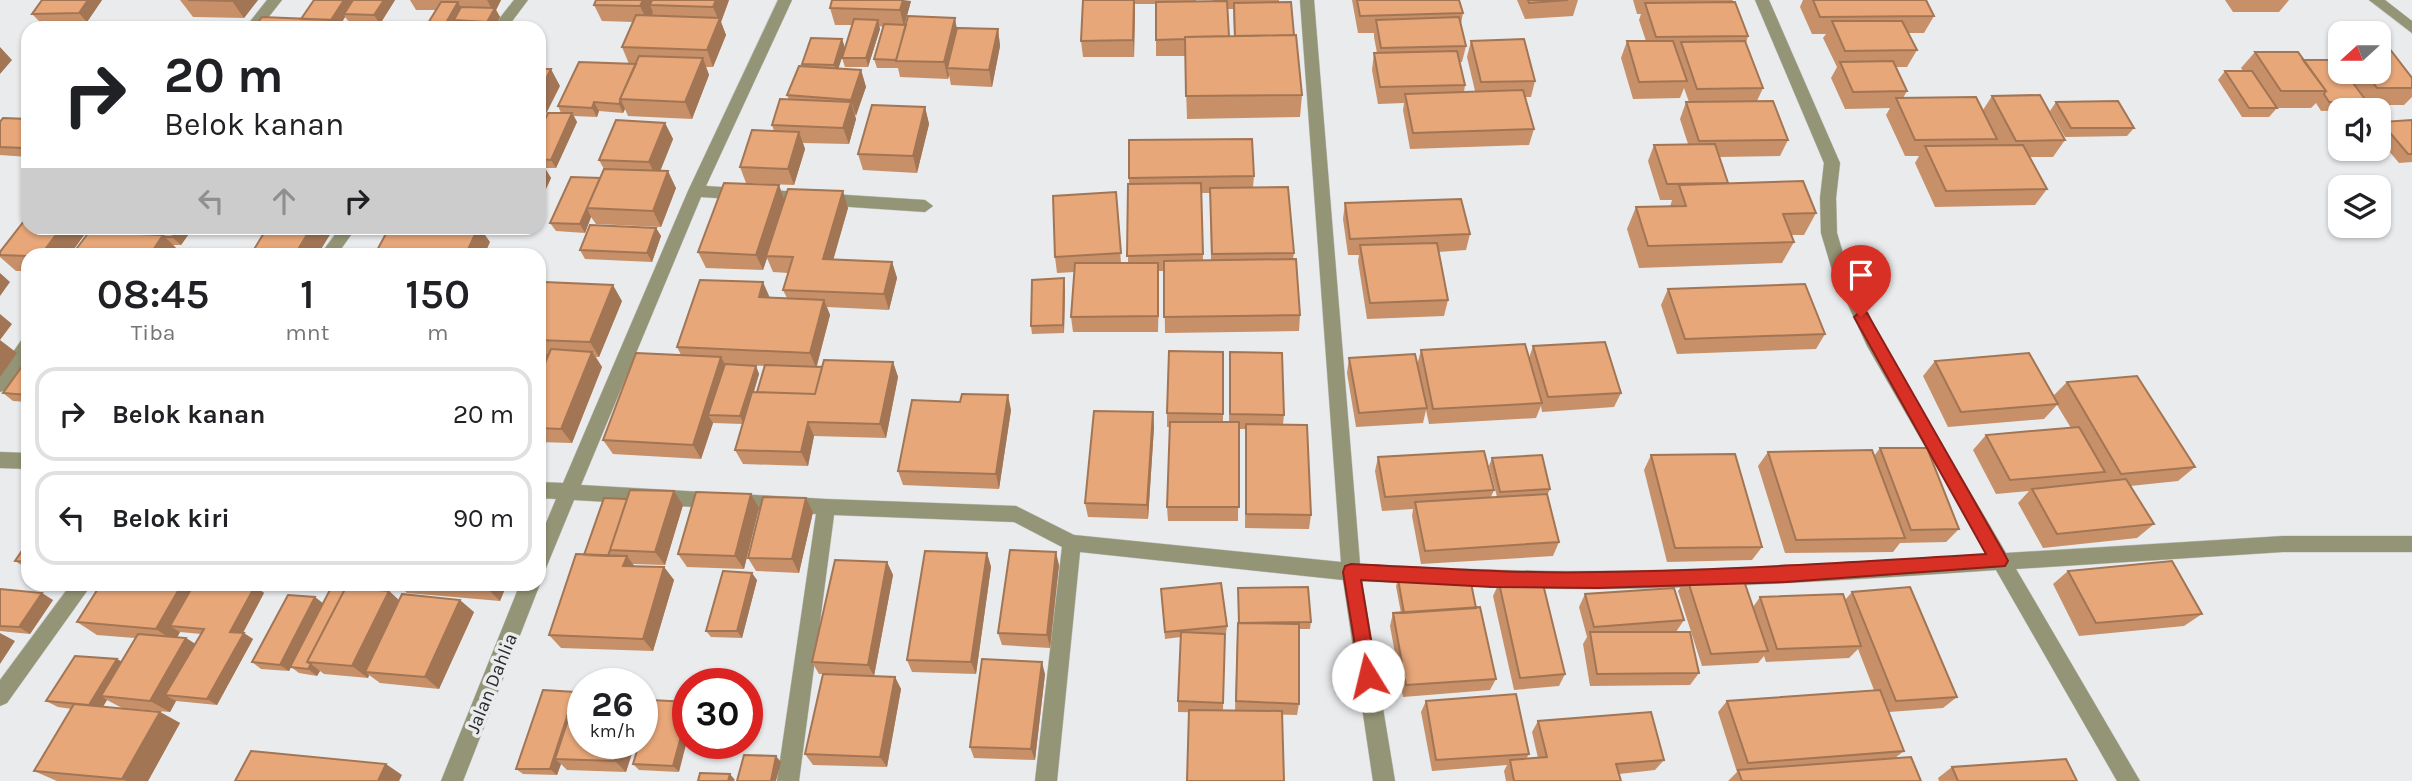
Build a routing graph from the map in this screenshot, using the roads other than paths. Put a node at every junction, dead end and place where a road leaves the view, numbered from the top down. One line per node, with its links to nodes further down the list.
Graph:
1 (275, 0): 7 (street)
2 (521, 0): 8 (street)
3 (785, 0): 10 (street)
4 (1307, 0): 23 (street)
5 (1762, 0): 22 (street)
6 (2376, 0): 9 (street)
7 (258, 21)
8 (504, 21)
9 (2412, 28)
10 (696, 191): 11 (street); 17 (street)
11 (925, 206)
12 (21, 354): 13 (street)
13 (0, 385)
14 (0, 460): 15 (street)
15 (21, 461)
16 (546, 490): 17 (street)
17 (567, 491): 18 (street); 20 (street)
18 (825, 507): 19 (street); 28 (street)
19 (1072, 543): 23 (street); 29 (street)
20 (546, 544)
21 (2412, 544): 22 (street)
22 (1999, 561): 23 (street); 31 (street)
23 (1351, 572): 30 (street)
24 (78, 591): 26 (street)
25 (527, 591): 27 (street, Jalan Dahlia)
26 (0, 696)
27 (452, 781)
28 (788, 781)
29 (1046, 781)
30 (1384, 781)
31 (2129, 781)

